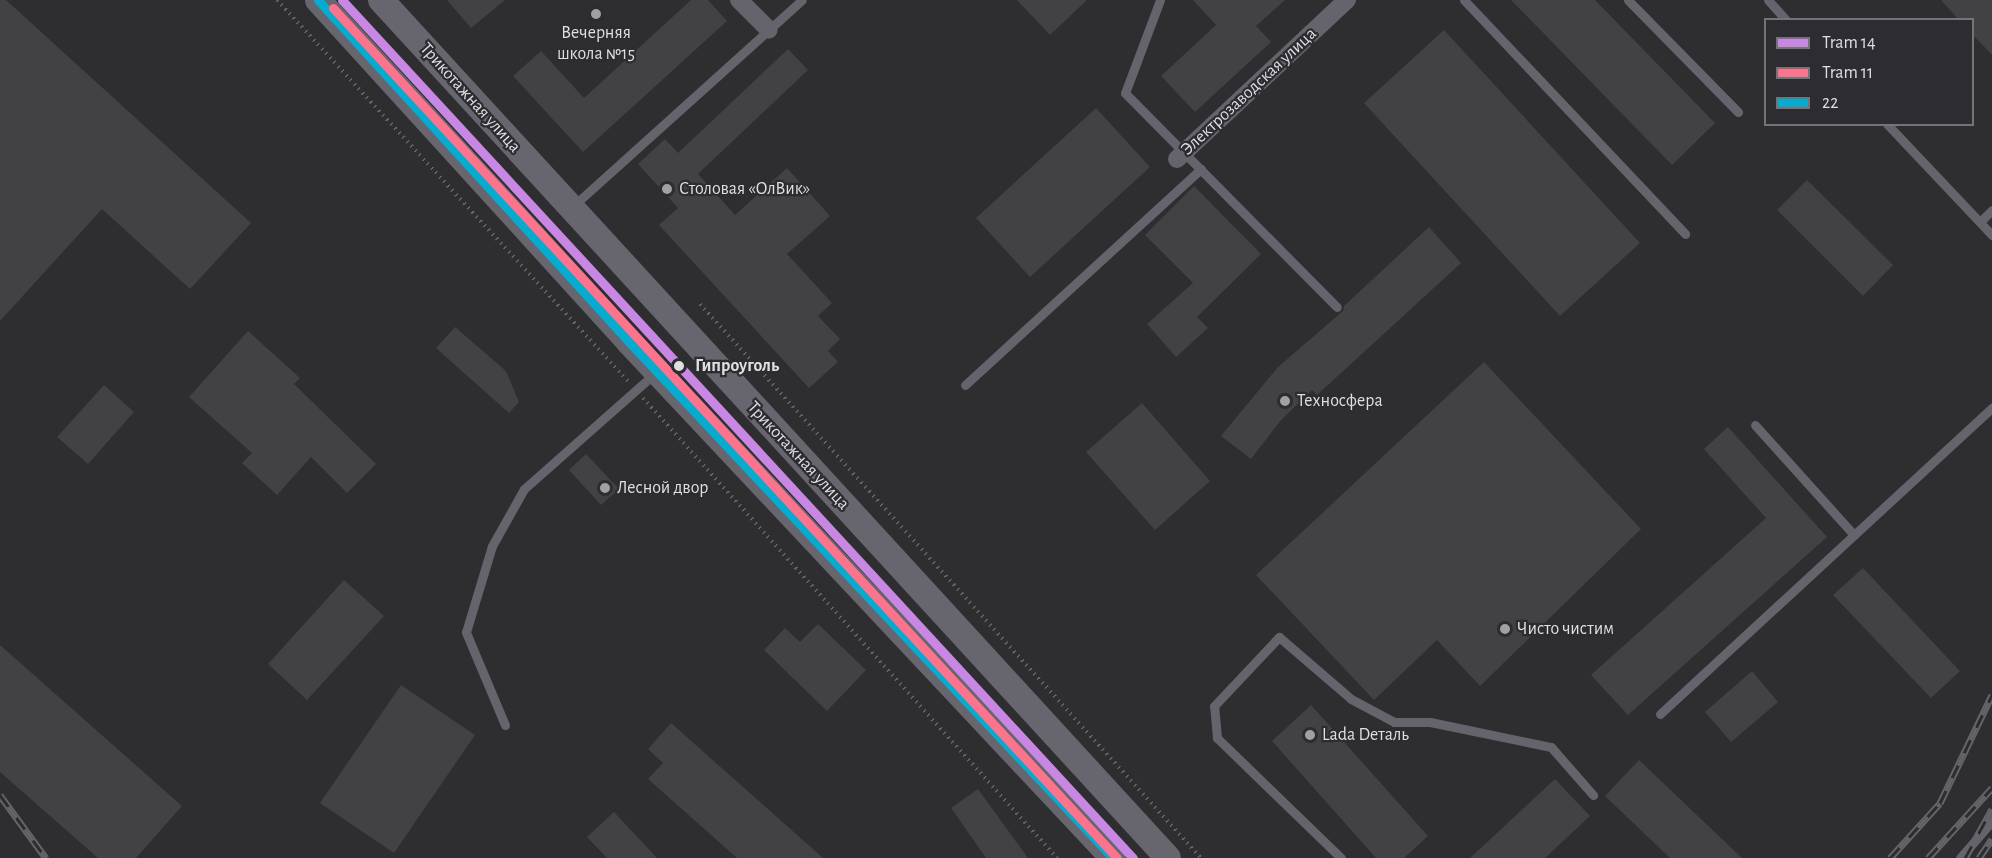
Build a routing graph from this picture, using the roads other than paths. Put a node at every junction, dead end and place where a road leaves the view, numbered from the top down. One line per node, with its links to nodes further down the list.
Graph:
1 (318, 0): 22 (main road)
2 (381, 0): 16 (main road, Трикотажная улица)
3 (739, 0): 11 (street)
4 (802, 0): 11 (lane)
5 (1160, 0): 14 (lane)
6 (1347, 0): 14 (street, Электрозаводская улица)
7 (1464, 0): 19 (lane)
8 (1628, 0): 12 (lane)
9 (1768, 0): 10 (lane)
10 (1784, 18)
11 (769, 30): 16 (lane)
12 (1737, 111)
13 (1889, 126): 18 (lane)
14 (1181, 155): 15 (lane)
15 (1201, 169): 21 (lane); 23 (lane)
16 (571, 208): 32 (main road, Трикотажная улица)
17 (1992, 210): 18 (lane)
18 (1980, 222): 20 (lane)
19 (1685, 234)
20 (1992, 235)
21 (1338, 307)
22 (657, 372): 28 (lane); 31 (main road)
23 (965, 385)
24 (1992, 408): 26 (lane)
25 (1755, 425): 26 (lane)
26 (1854, 535): 27 (lane)
27 (1660, 714)
28 (505, 725)
29 (1593, 795): 33 (lane)
30 (1992, 821): 34 (lane)
31 (1113, 858)
32 (1167, 858)
33 (1341, 858)
34 (1960, 858)

